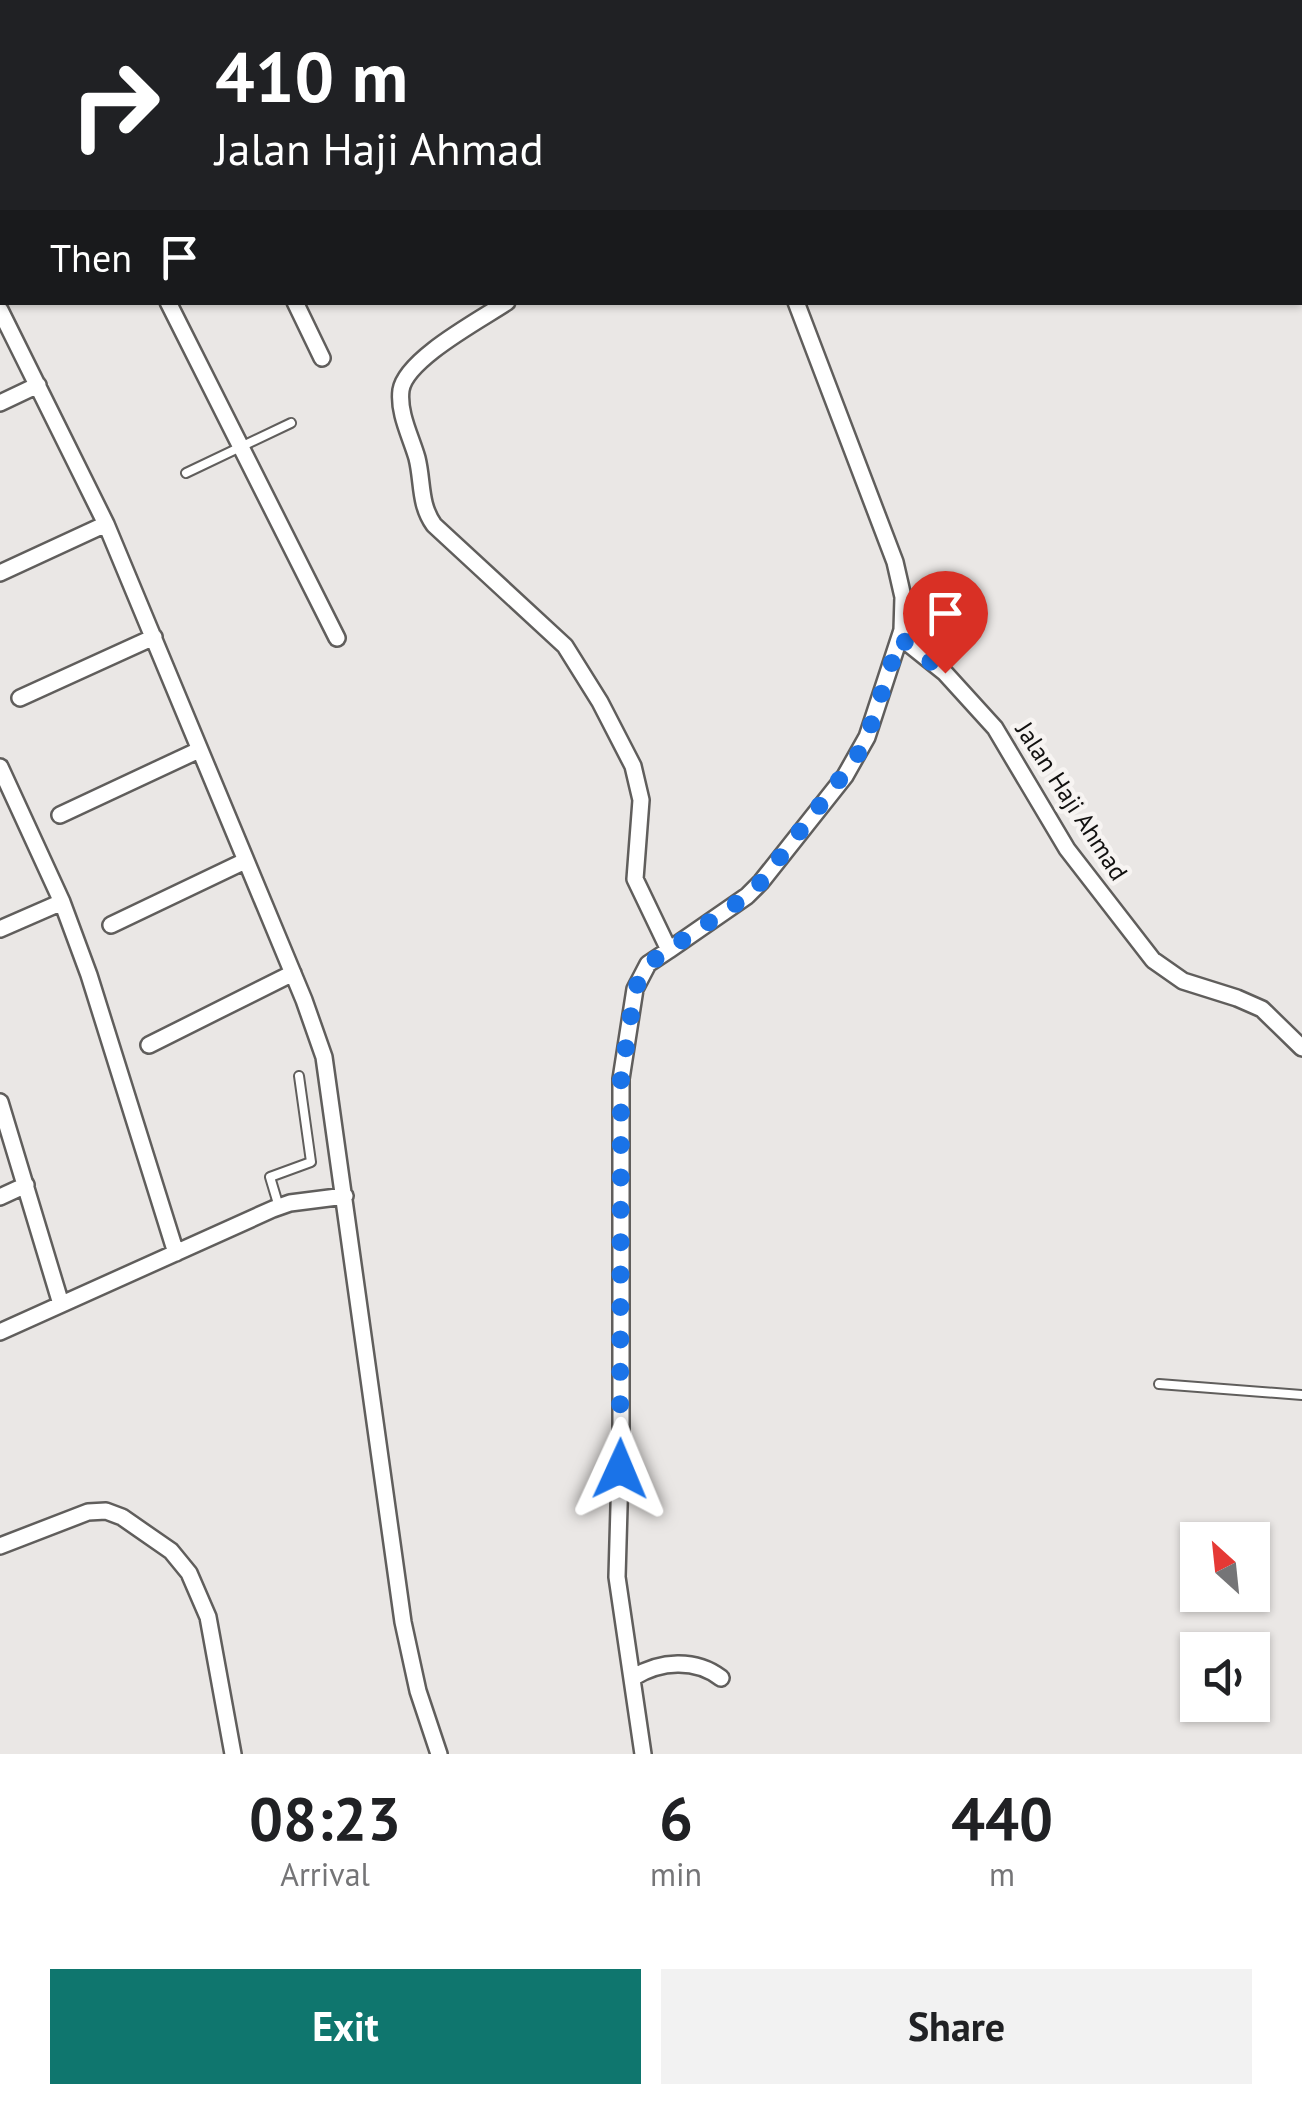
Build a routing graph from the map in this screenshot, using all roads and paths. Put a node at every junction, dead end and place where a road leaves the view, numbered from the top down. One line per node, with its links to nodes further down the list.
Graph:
1 (170, 305): 10 (street)
2 (296, 305): 6 (street)
3 (503, 305): 25 (street)
4 (797, 305): 16 (street)
5 (0, 310): 7 (street)
6 (322, 358)
7 (38, 386): 8 (street); 12 (street)
8 (0, 403)
9 (291, 423): 10 (lane)
10 (241, 447): 11 (lane); 15 (street)
11 (186, 473)
12 (106, 524): 13 (street); 14 (street)
13 (0, 573)
14 (154, 638): 17 (street); 18 (street)
15 (336, 638)
16 (900, 638): 25 (street); 28 (street, Jalan Haji Ahmad)
17 (20, 698)
18 (199, 750): 20 (street); 21 (street)
19 (0, 767): 22 (street)
20 (60, 815)
21 (246, 861): 23 (street); 26 (street)
22 (62, 902): 24 (street); 35 (street)
23 (110, 926)
24 (0, 929)
25 (669, 950): 41 (street)
26 (293, 974): 27 (street); 33 (street)
27 (149, 1045)
28 (1302, 1048)
29 (299, 1076): 34 (lane)
30 (0, 1102): 31 (street)
31 (26, 1185): 32 (street); 36 (street)
32 (0, 1196)
33 (345, 1196): 34 (street); 44 (street)
34 (279, 1207): 35 (street)
35 (176, 1253): 36 (street)
36 (61, 1304): 37 (street)
37 (0, 1332)
38 (1159, 1384): 39 (lane)
39 (1302, 1395)
40 (0, 1546): 43 (street)
41 (634, 1677): 42 (street); 45 (street)
42 (720, 1678)
43 (233, 1754)
44 (439, 1754)
45 (644, 1754)

